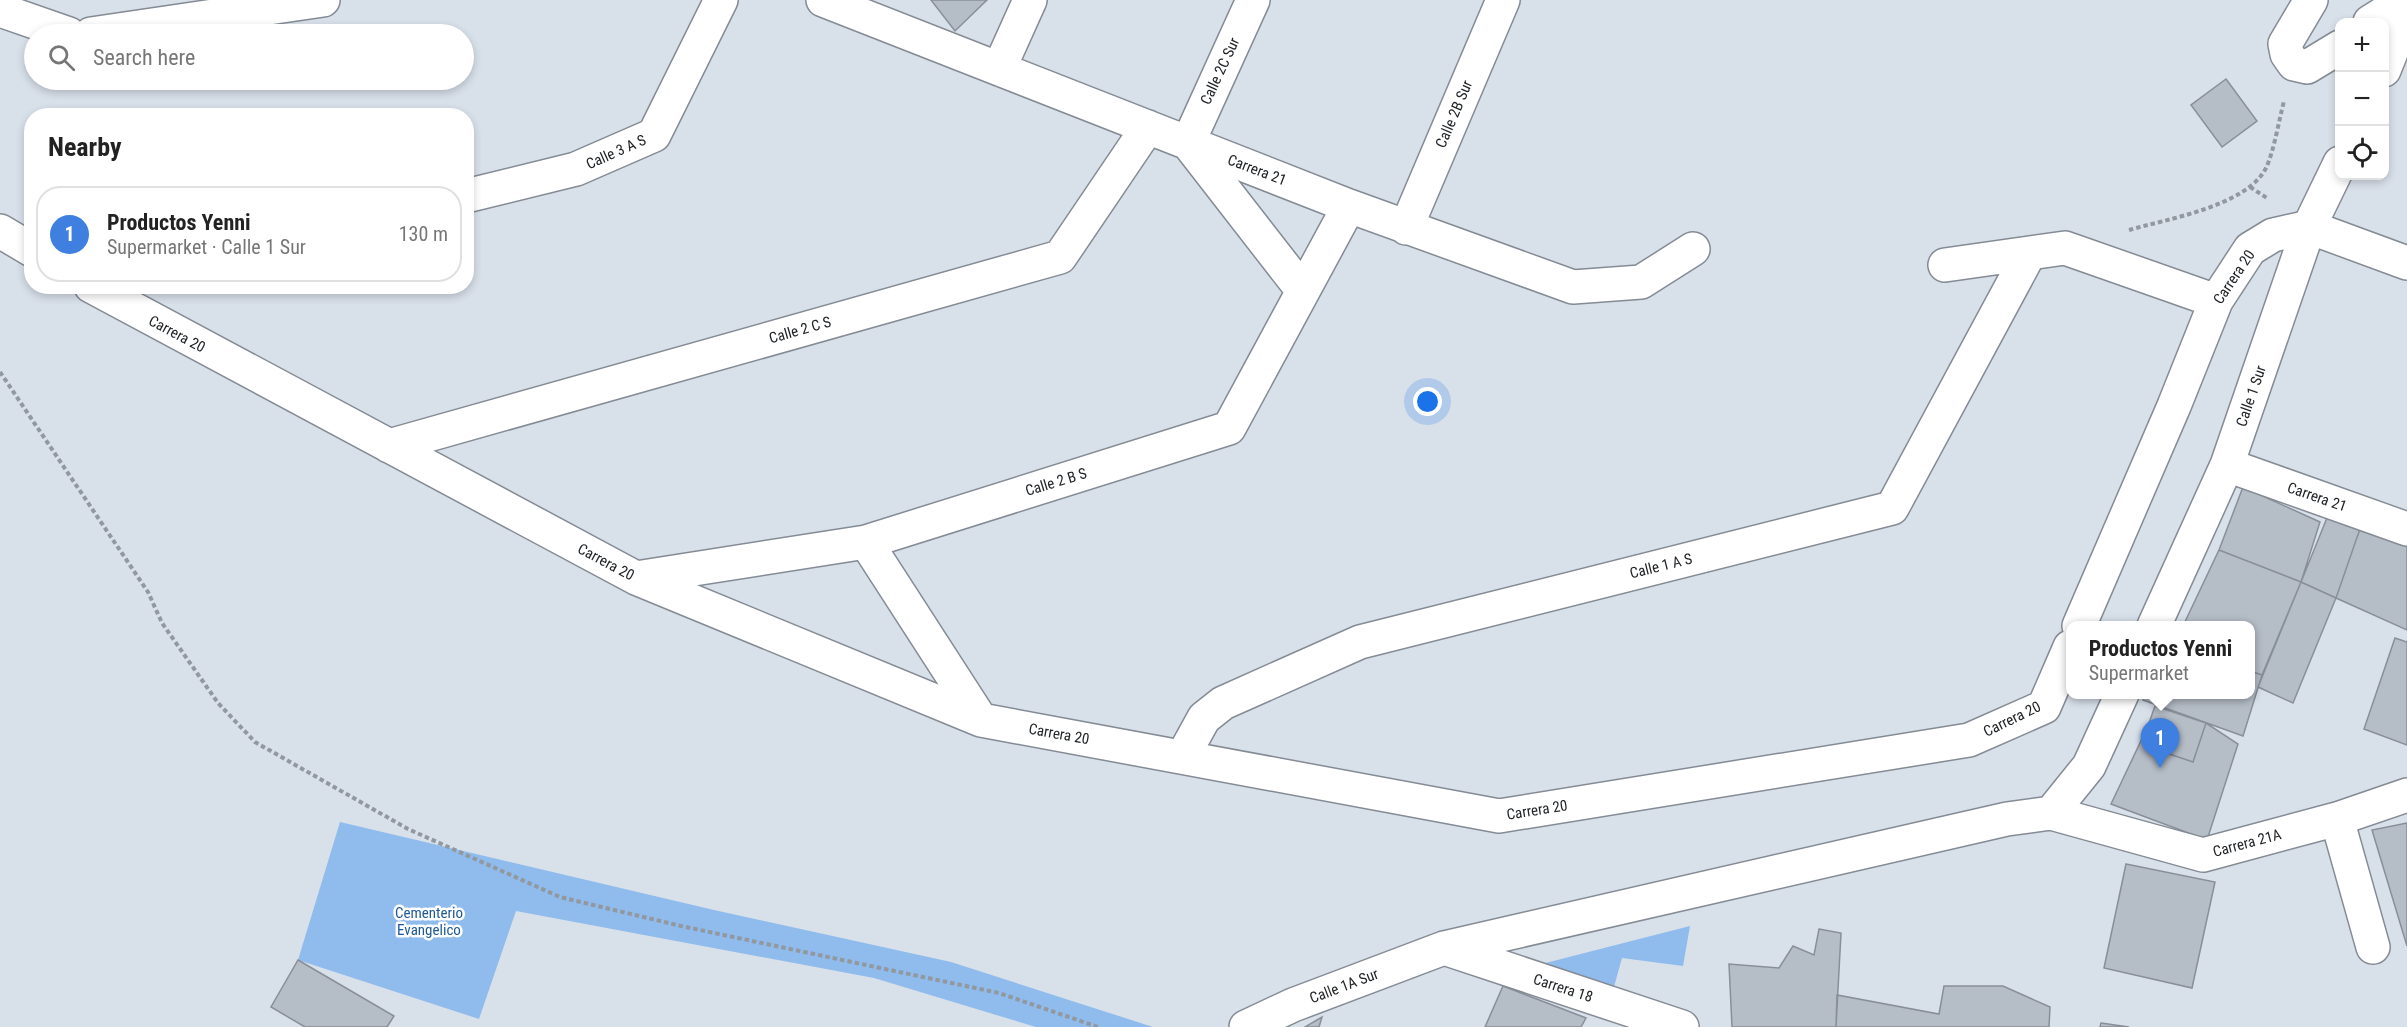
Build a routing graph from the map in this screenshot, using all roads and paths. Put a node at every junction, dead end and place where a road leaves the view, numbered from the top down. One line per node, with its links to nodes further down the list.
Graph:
1 (322, 0): 13 (street)
2 (721, 0): 21 (street, Calle 3 A S)
3 (823, 0): 17 (street, Carrera 21)
4 (1030, 0): 17 (street)
5 (1253, 0): 19 (street, Calle 2C Sur)
6 (1503, 0): 24 (street, Calle 2B Sur)
7 (2311, 0): 16 (street)
8 (2405, 0): 11 (street)
9 (0, 10): 12 (street)
10 (2407, 13): 15 (street)
11 (2376, 18)
12 (40, 24)
13 (159, 24)
14 (2335, 50): 16 (street)
15 (2395, 60)
16 (2294, 64): 26 (path)
17 (999, 69): 18 (street, Carrera 21)
18 (1148, 127): 19 (street, Carrera 21); 36 (street, Calle 2 C S)
19 (1188, 143): 22 (street, Carrera 21); 32 (street)
20 (2335, 173): 23 (street, Calle 1 Sur)
21 (474, 194)
22 (1349, 206): 24 (street, Carrera 21); 32 (street, Calle 2 B S)
23 (2309, 227): 30 (street); 34 (street, Carrera 20); 37 (street, Calle 1 Sur)
24 (1406, 228): 28 (street, Carrera 21)
25 (0, 231): 27 (street)
26 (2120, 232)
27 (24, 245)
28 (1693, 249)
29 (2029, 254): 31 (street); 34 (street); 46 (street, Calle 1 A S)
30 (2407, 263)
31 (1945, 265)
32 (1303, 291): 39 (street, Calle 2 B S)
33 (118, 294): 36 (street, Carrera 20)
34 (2216, 301): 41 (street, Carrera 20)
35 (0, 372): 52 (path)
36 (388, 446): 40 (street, Carrera 20)
37 (2227, 465): 38 (street, Carrera 21); 42 (street, Calle 1 Sur)
38 (2407, 529)
39 (866, 542): 40 (street, Calle 2 B S); 45 (street)
40 (636, 578): 45 (street, Carrera 20)
41 (2081, 621)
42 (2156, 621)
43 (2066, 656): 46 (street, Carrera 20)
44 (2120, 699): 48 (street)
45 (981, 720): 46 (street, Carrera 20)
46 (1183, 756)
47 (2407, 795): 49 (street, Carrera 21A)
48 (2051, 813): 49 (street, Carrera 21A); 51 (street)
49 (2337, 819): 50 (street)
50 (2373, 947)
51 (1444, 948): 53 (street, Calle 1A Sur); 54 (street, Carrera 18)
52 (1098, 1027)
53 (1246, 1027)
54 (1682, 1027)

